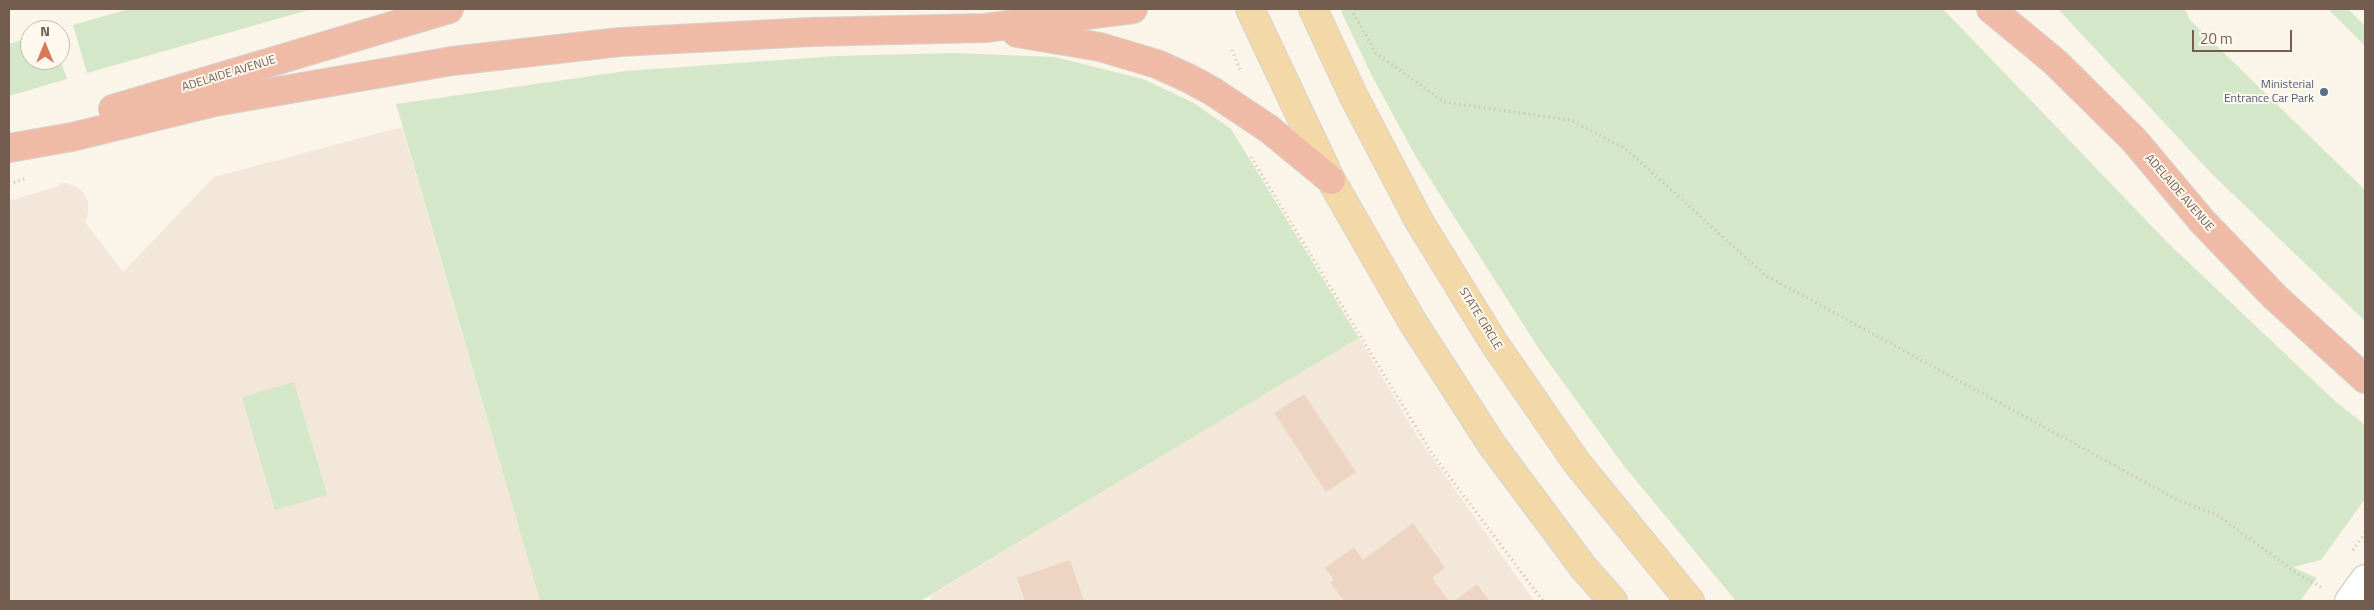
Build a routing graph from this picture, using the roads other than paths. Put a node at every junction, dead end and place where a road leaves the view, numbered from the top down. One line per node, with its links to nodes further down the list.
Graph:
1 (449, 9): 7 (highway, ADELAIDE AVENUE)
2 (1134, 9): 6 (highway)
3 (1250, 9): 9 (main road)
4 (1313, 9): 12 (main road, STATE CIRCLE)
5 (1991, 9): 10 (highway, ADELAIDE AVENUE)
6 (985, 28): 8 (highway); 9 (highway)
7 (9, 141)
8 (9, 148)
9 (1331, 180): 11 (main road)
10 (2365, 379)
11 (1613, 601)
12 (1690, 601)

